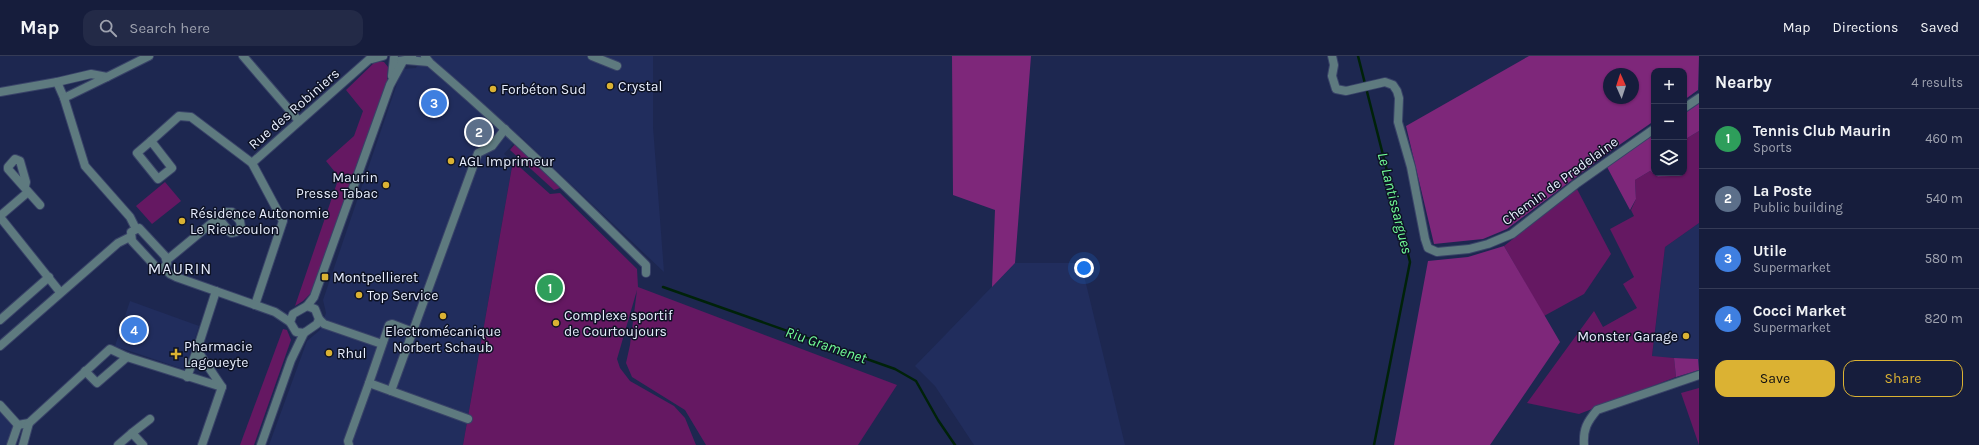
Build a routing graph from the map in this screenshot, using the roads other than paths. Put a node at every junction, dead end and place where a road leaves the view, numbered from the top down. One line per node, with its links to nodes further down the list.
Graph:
1 (243, 56): 19 (street)
2 (383, 56): 6 (street, Rue des Robiniers)
3 (592, 56): 8 (street)
4 (1332, 56): 21 (street, Chemin de Pradelaine)
5 (146, 57): 12 (street)
6 (373, 57): 19 (street, Rue des Robiniers)
7 (393, 57): 9 (street); 14 (street)
8 (601, 58): 11 (street)
9 (407, 59): 10 (street); 14 (street)
10 (427, 59): 20 (street)
11 (617, 66)
12 (107, 78): 13 (street); 16 (street)
13 (57, 82): 15 (street); 16 (street)
14 (390, 85): 35 (street)
15 (0, 92)
16 (64, 98): 27 (street)
17 (1699, 98): 18 (street)
18 (1687, 106)
19 (299, 121): 23 (street, Rue des Robiniers)
20 (505, 130): 30 (street); 39 (street)
21 (1651, 131)
22 (151, 141): 22 (street); 23 (street)
23 (252, 163): 34 (street)
24 (40, 204): 25 (street)
25 (0, 217): 31 (street)
26 (219, 218): 29 (street)
27 (136, 229): 28 (street); 29 (street)
28 (130, 238): 29 (street); 33 (street)
29 (166, 264): 32 (street)
30 (646, 273)
31 (48, 277): 33 (street); 37 (street)
32 (216, 291): 34 (street); 43 (street)
33 (60, 292): 42 (street)
34 (255, 305): 36 (street)
35 (311, 308): 36 (street); 38 (street)
36 (292, 318): 40 (street)
37 (0, 320)
38 (320, 322): 40 (street); 41 (street)
39 (413, 332): 41 (street); 50 (street)
40 (300, 333): 62 (street)
41 (382, 344): 48 (street)
42 (0, 346)
43 (197, 350): 47 (street); 49 (street)
44 (127, 357): 45 (street); 45 (street); 47 (street)
45 (85, 371): 54 (street)
46 (1699, 375): 64 (street)
47 (187, 377): 49 (street)
48 (369, 383): 50 (street); 63 (street)
49 (222, 387): 61 (street)
50 (391, 391): 53 (street)
51 (0, 405): 55 (street)
52 (150, 419): 56 (street)
53 (468, 419)
54 (29, 423): 55 (street); 58 (street)
55 (18, 425): 57 (street)
56 (132, 433): 59 (street); 60 (street)
57 (11, 445)
58 (23, 445)
59 (118, 445)
60 (142, 445)
61 (202, 445)
62 (261, 445)
63 (349, 445)
64 (1584, 445)

